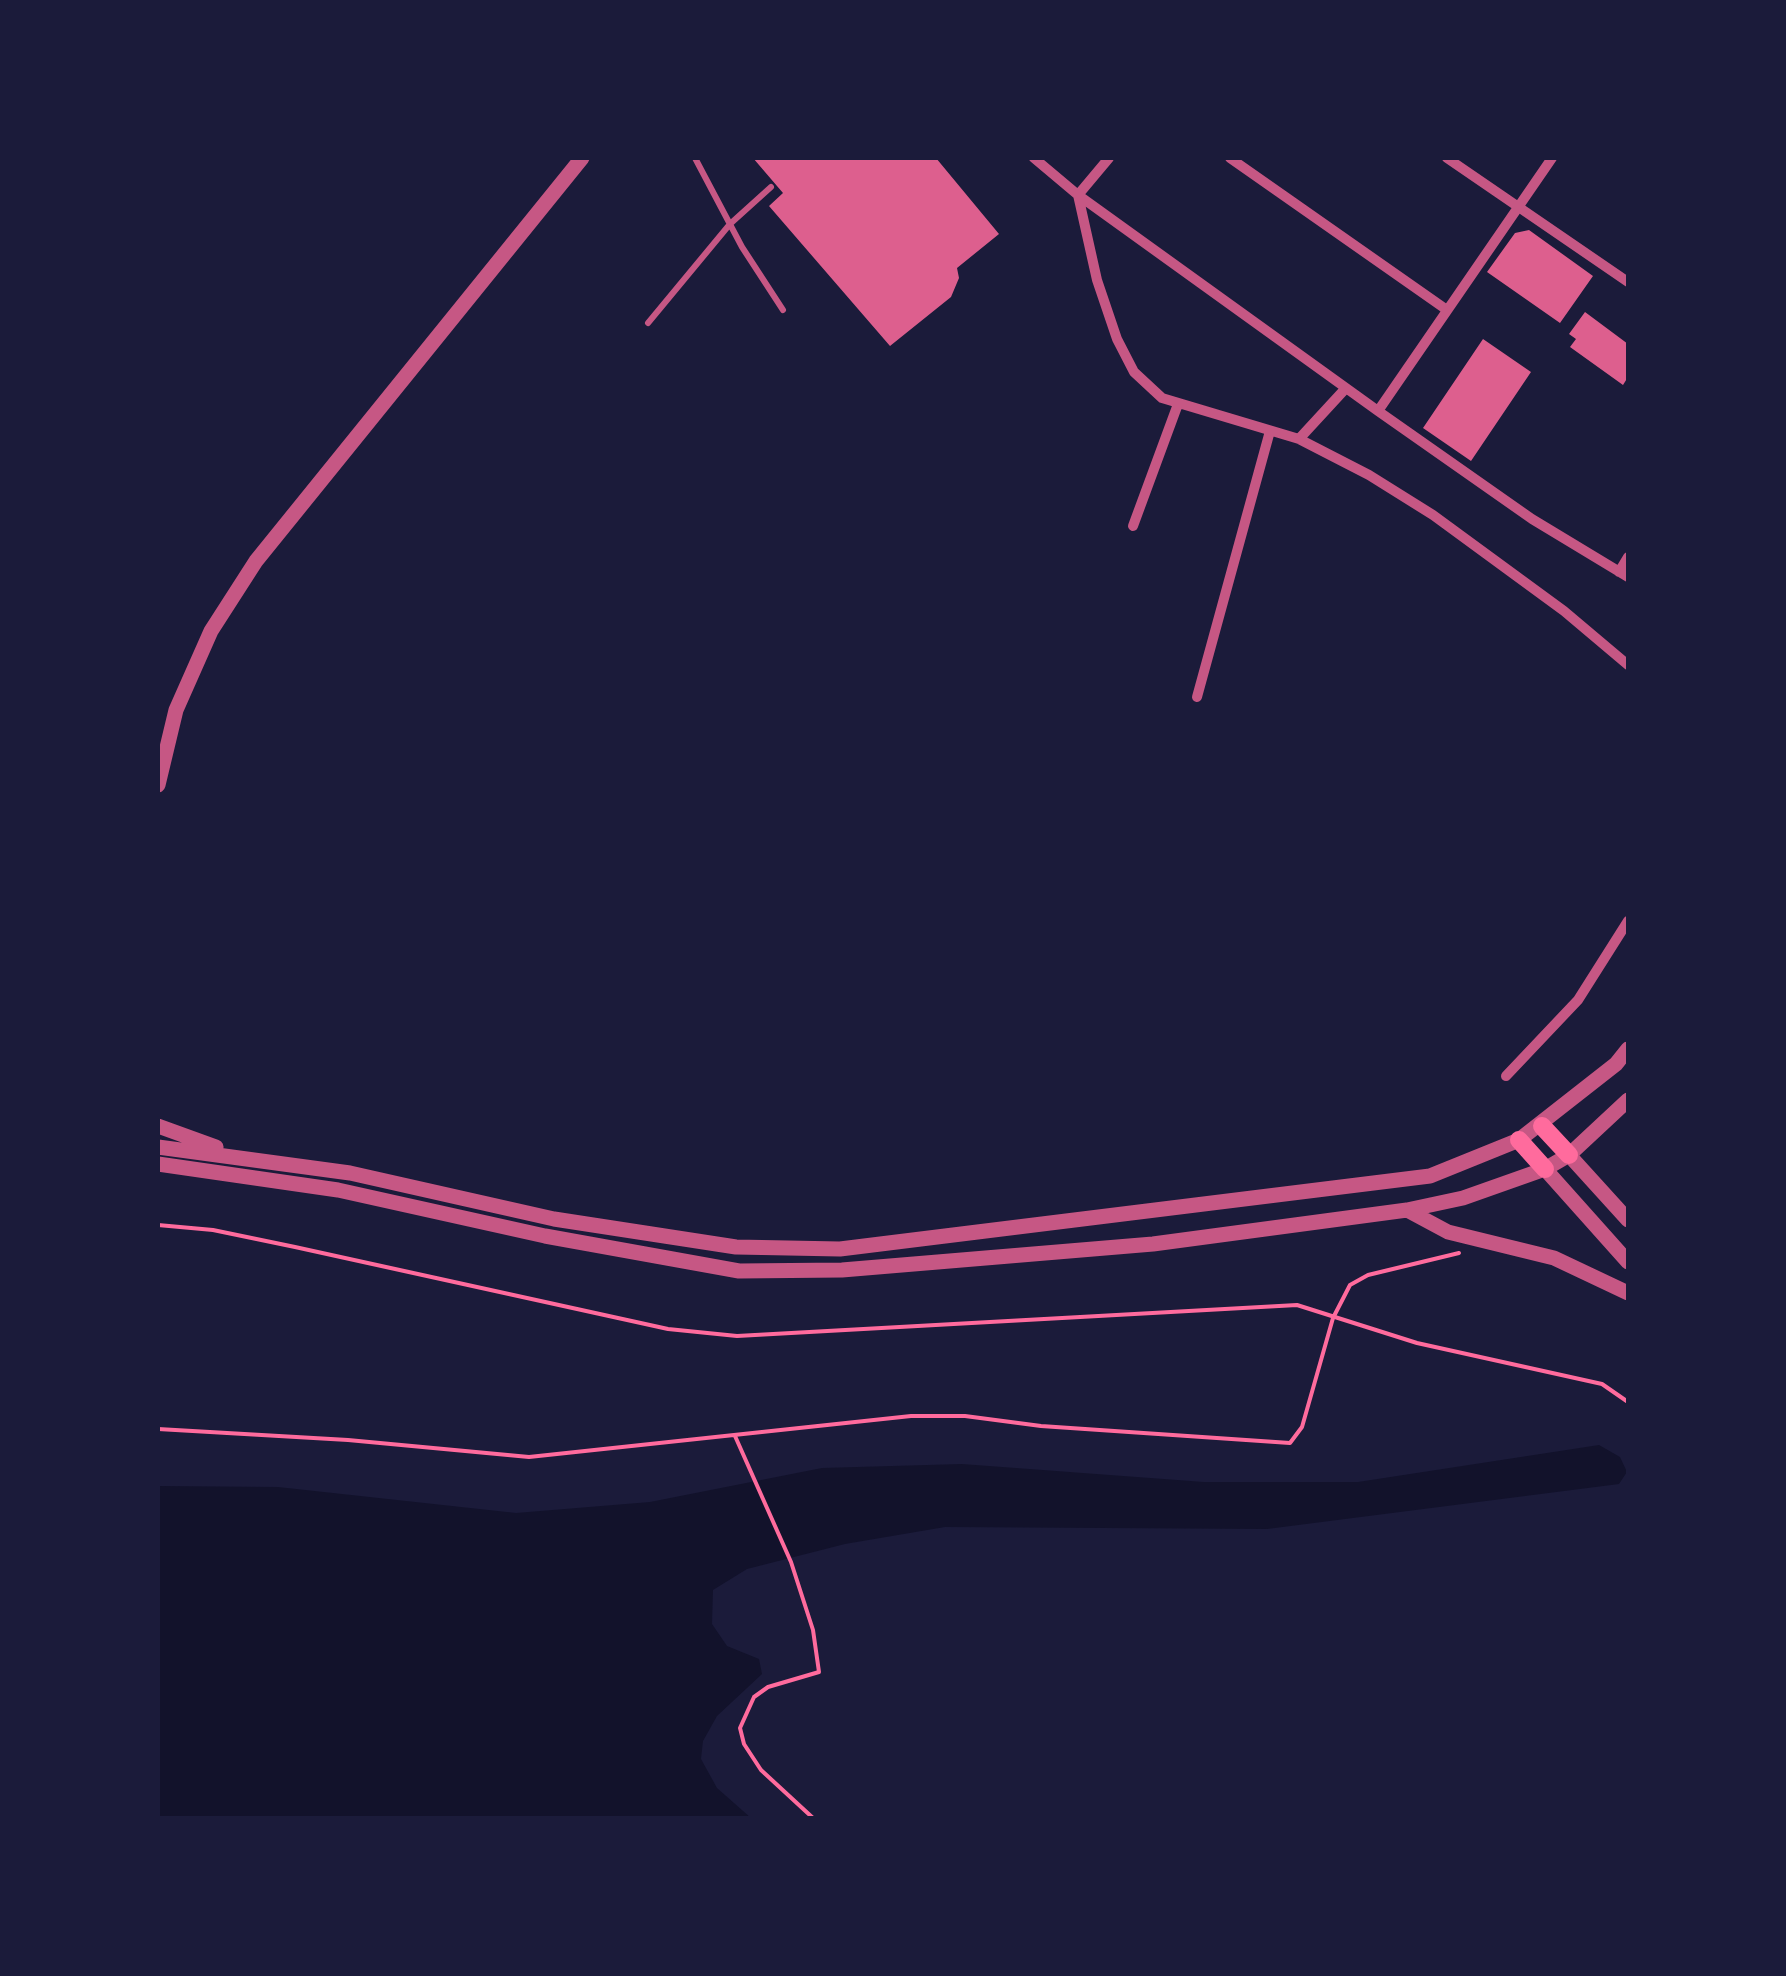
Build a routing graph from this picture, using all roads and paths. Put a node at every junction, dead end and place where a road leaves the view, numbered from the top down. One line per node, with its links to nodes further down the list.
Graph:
1 (582, 158): 26 (street)
2 (695, 158): 11 (lane)
3 (1034, 158): 9 (street)
4 (1109, 158): 9 (street)
5 (1230, 158): 14 (street)
6 (1447, 158): 10 (street)
7 (1552, 158): 10 (street)
8 (771, 187): 11 (lane)
9 (1078, 196): 16 (street); 17 (street)
10 (1518, 207): 12 (street); 14 (street)
11 (730, 224): 13 (lane); 15 (lane)
12 (1628, 282)
13 (783, 310)
14 (1446, 310): 18 (street)
15 (648, 323)
16 (1346, 388): 18 (street); 20 (street)
17 (1178, 404): 19 (street); 21 (street)
18 (1378, 411): 23 (street)
19 (1270, 431): 20 (street); 25 (street)
20 (1300, 439): 24 (street)
21 (1133, 526)
22 (1628, 557): 23 (street)
23 (1624, 574)
24 (1628, 665)
25 (1197, 697)
26 (158, 785)
27 (1628, 922): 29 (street)
28 (1628, 1049): 32 (street)
29 (1506, 1076)
30 (1628, 1100): 35 (street)
31 (158, 1126): 36 (street)
32 (1542, 1126): 33 (street); 35 (main road)
33 (1519, 1140): 36 (street); 38 (main road)
34 (158, 1147): 36 (street)
35 (1568, 1154): 38 (street); 40 (street)
36 (248, 1159)
37 (158, 1164): 39 (street)
38 (1545, 1169): 39 (street); 43 (street)
39 (1406, 1210): 44 (street)
40 (1628, 1220)
41 (158, 1226): 45 (path)
42 (1461, 1253): 45 (path)
43 (1628, 1262)
44 (1628, 1293)
45 (1333, 1318): 46 (path); 48 (path)
46 (1628, 1402)
47 (158, 1429): 48 (path)
48 (734, 1436): 49 (path)
49 (814, 1818)

